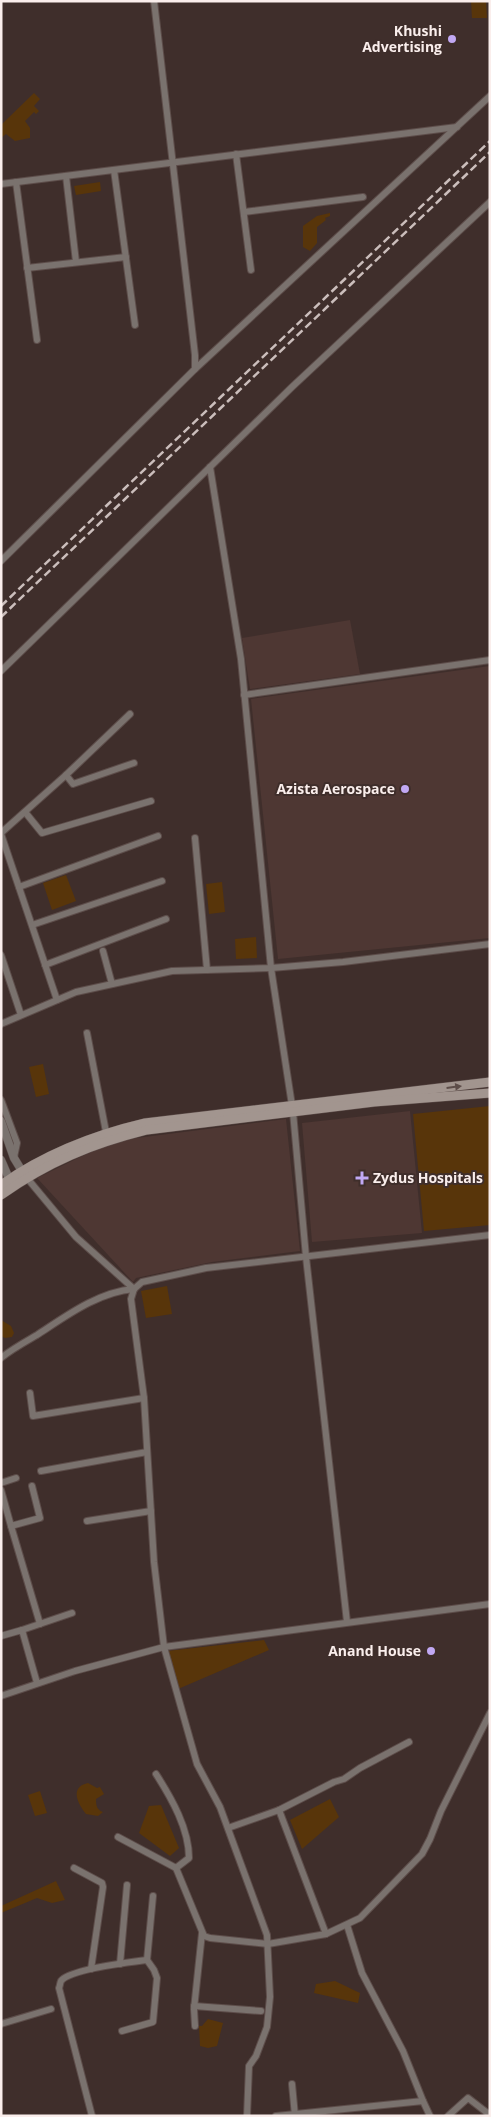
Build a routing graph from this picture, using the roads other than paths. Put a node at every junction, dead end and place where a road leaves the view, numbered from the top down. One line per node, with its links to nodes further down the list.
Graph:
1 (154, 1): 5 (street)
2 (490, 96): 3 (street)
3 (457, 126): 4 (street); 19 (street)
4 (236, 154): 5 (street); 12 (street)
5 (173, 162): 6 (street); 19 (street)
6 (114, 170): 7 (street); 13 (street)
7 (66, 176): 8 (street); 14 (street)
8 (16, 182): 9 (street); 15 (street)
9 (1, 184)
10 (363, 197): 12 (street)
11 (490, 202): 20 (street)
12 (244, 212): 16 (street)
13 (126, 257): 14 (street); 17 (street)
14 (76, 262): 15 (street)
15 (27, 268): 18 (street)
16 (251, 270)
17 (135, 325)
18 (37, 340)
19 (195, 369): 21 (street)
20 (210, 467): 23 (street); 24 (street)
21 (1, 561)
22 (490, 660): 24 (street)
23 (1, 671)
24 (244, 695): 41 (street)
25 (130, 714): 27 (street)
26 (134, 763): 27 (street)
27 (66, 775): 29 (street)
28 (151, 801): 29 (street)
29 (24, 812): 30 (street)
30 (1, 833): 34 (street)
31 (158, 836): 34 (street)
32 (195, 838): 42 (street)
33 (162, 881): 36 (street)
34 (19, 887): 36 (street)
35 (166, 919): 40 (street)
36 (32, 925): 40 (street)
37 (490, 944): 41 (street)
38 (103, 951): 43 (street)
39 (1, 955): 45 (street)
40 (45, 965): 44 (street)
41 (271, 968): 42 (street); 51 (street)
42 (207, 970): 43 (street)
43 (112, 984): 44 (street)
44 (57, 1000): 45 (street)
45 (21, 1015): 46 (street)
46 (1, 1024)
47 (86, 1033): 53 (street)
48 (490, 1082): 51 (main road, one-way to 48)
49 (490, 1093): 51 (main road)
50 (1, 1100): 54 (street)
51 (292, 1108): 53 (main road); 56 (main road); 60 (street)
52 (1, 1121): 54 (street)
53 (106, 1132): 56 (main road)
54 (14, 1158): 56 (street)
55 (1, 1160): 57 (street)
56 (23, 1174): 57 (main road); 61 (street)
57 (8, 1183): 58 (main road)
58 (1, 1195)
59 (490, 1235): 60 (street)
60 (306, 1257): 61 (street); 76 (street)
61 (134, 1289): 62 (street); 64 (street)
62 (1, 1358)
63 (30, 1393): 64 (street)
64 (144, 1398): 65 (street)
65 (147, 1452): 66 (street); 71 (street)
66 (41, 1471)
67 (16, 1478): 68 (street)
68 (1, 1483)
69 (32, 1486): 73 (street)
70 (1, 1490): 73 (street)
71 (151, 1511): 72 (street); 80 (street)
72 (87, 1521)
73 (11, 1526): 77 (street)
74 (490, 1604): 76 (street)
75 (72, 1612): 77 (street)
76 (346, 1622): 80 (street)
77 (40, 1624): 78 (street)
78 (22, 1630): 79 (street); 81 (street)
79 (1, 1636)
80 (164, 1647): 81 (street); 87 (street)
81 (37, 1683): 82 (street)
82 (1, 1696)
83 (490, 1713): 93 (street)
84 (408, 1742): 86 (street)
85 (156, 1774): 90 (street)
86 (279, 1810): 87 (street); 95 (street)
87 (228, 1828): 96 (street)
88 (118, 1838): 90 (street)
89 (74, 1868): 99 (street)
90 (176, 1868): 94 (street)
91 (127, 1885): 98 (street)
92 (154, 1896): 97 (street)
93 (347, 1925): 95 (street); 107 (street)
94 (202, 1933): 96 (street); 100 (street)
95 (326, 1934): 96 (street)
96 (268, 1944): 111 (street)
97 (147, 1960): 98 (street); 105 (street)
98 (120, 1964): 99 (street)
99 (91, 1969): 110 (street)
100 (194, 2006): 102 (street); 104 (street)
101 (51, 2009): 103 (street)
102 (261, 2011)
103 (1, 2024)
104 (195, 2026)
105 (122, 2031)
106 (292, 2084): 108 (street)
107 (423, 2101): 108 (street); 113 (street)
108 (295, 2115): 112 (street)
109 (490, 2115): 114 (street)
110 (92, 2116)
111 (247, 2116)
112 (276, 2116)
113 (430, 2116)
114 (448, 2116)

